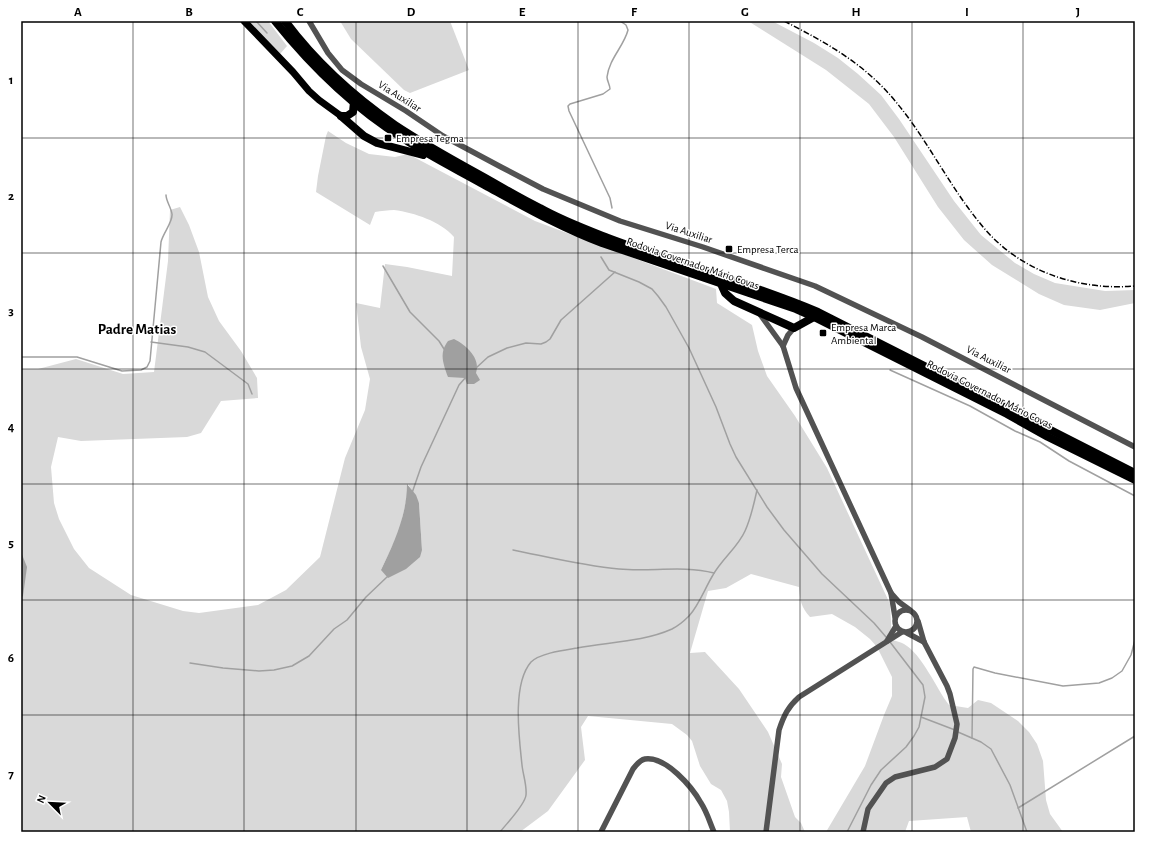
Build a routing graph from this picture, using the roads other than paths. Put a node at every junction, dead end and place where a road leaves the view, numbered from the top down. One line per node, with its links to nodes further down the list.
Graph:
1 (244, 21): 6 (main road)
2 (276, 21): 5 (highway, Rodovia Governador Mário Covas)
3 (285, 21): 14 (highway, Rodovia Governador Mário Covas)
4 (309, 21): 13 (street, Via Auxiliar)
5 (354, 102): 6 (highway); 7 (highway, Rodovia Governador Mário Covas)
6 (341, 116): 7 (highway)
7 (446, 164): 8 (highway, Rodovia Governador Mário Covas)
8 (722, 284): 9 (highway); 10 (highway, Rodovia Governador Mário Covas)
9 (758, 313): 11 (highway); 12 (street)
10 (814, 317): 11 (highway); 15 (highway, Rodovia Governador Mário Covas)
11 (794, 328): 12 (street)
12 (783, 346): 16 (street)
13 (1135, 447)
14 (1135, 473)
15 (1135, 480)
16 (891, 593): 17 (street); 18 (street)
17 (914, 613): 18 (street); 19 (street)
18 (895, 617): 20 (street)
19 (918, 621): 21 (street); 23 (street)
20 (896, 626): 21 (street); 22 (street)
21 (905, 632): 22 (street); 23 (street)
22 (887, 641): 26 (street)
23 (924, 642): 27 (street)
24 (601, 832): 25 (street)
25 (714, 832)
26 (766, 832)
27 (863, 832)

